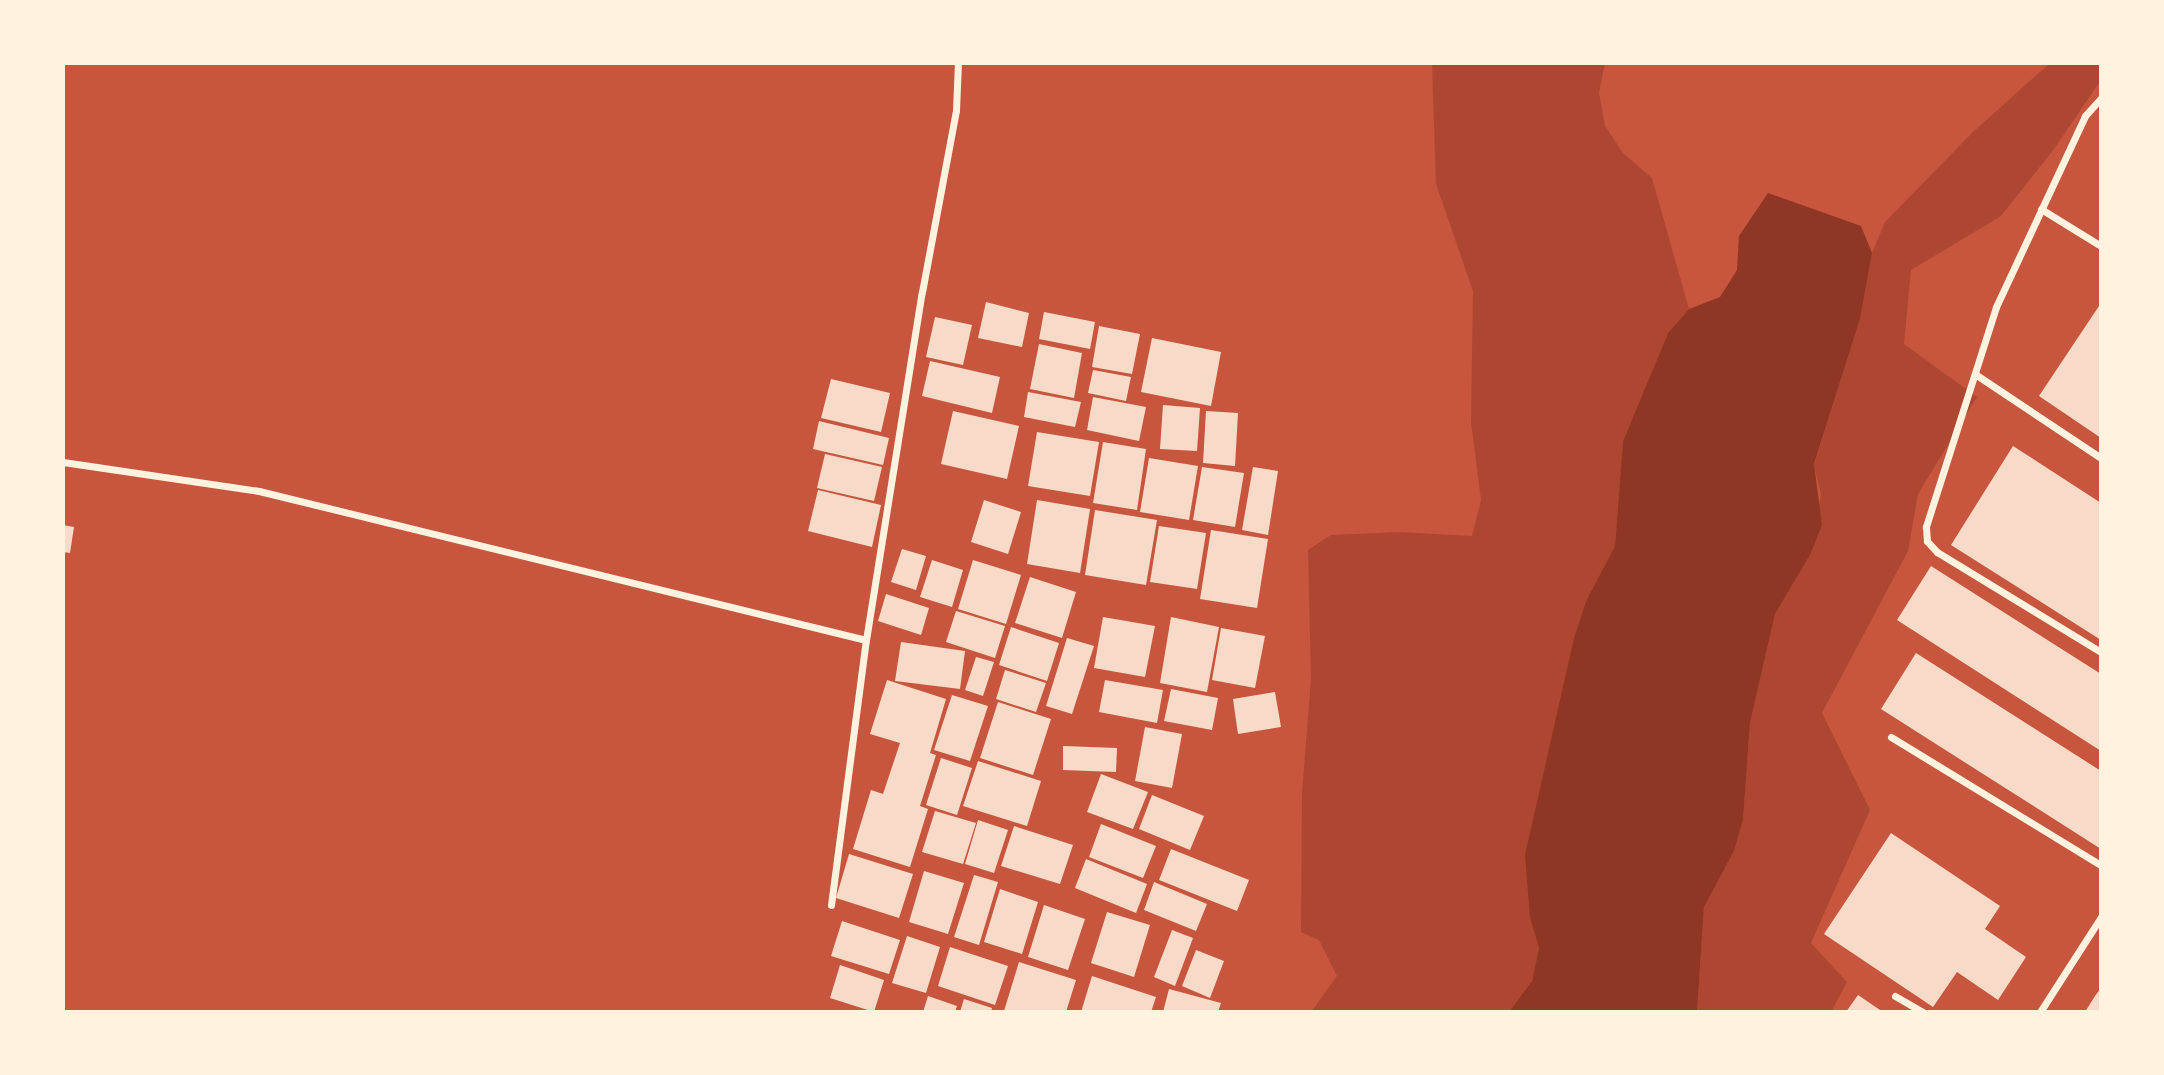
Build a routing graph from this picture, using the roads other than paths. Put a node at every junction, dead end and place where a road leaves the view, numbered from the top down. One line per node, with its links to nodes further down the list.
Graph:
1 (958, 63): 8 (street)
2 (2101, 98): 3 (street)
3 (2041, 209): 4 (street); 5 (street)
4 (2101, 246)
5 (1975, 374): 6 (street); 9 (street)
6 (2101, 458)
7 (63, 461): 8 (street)
8 (866, 640): 12 (street)
9 (2101, 652)
10 (1891, 737): 11 (street)
11 (2101, 865)
12 (831, 905)
13 (2101, 917): 16 (street)
14 (1895, 996): 15 (street)
15 (1923, 1012)
16 (2040, 1012)

